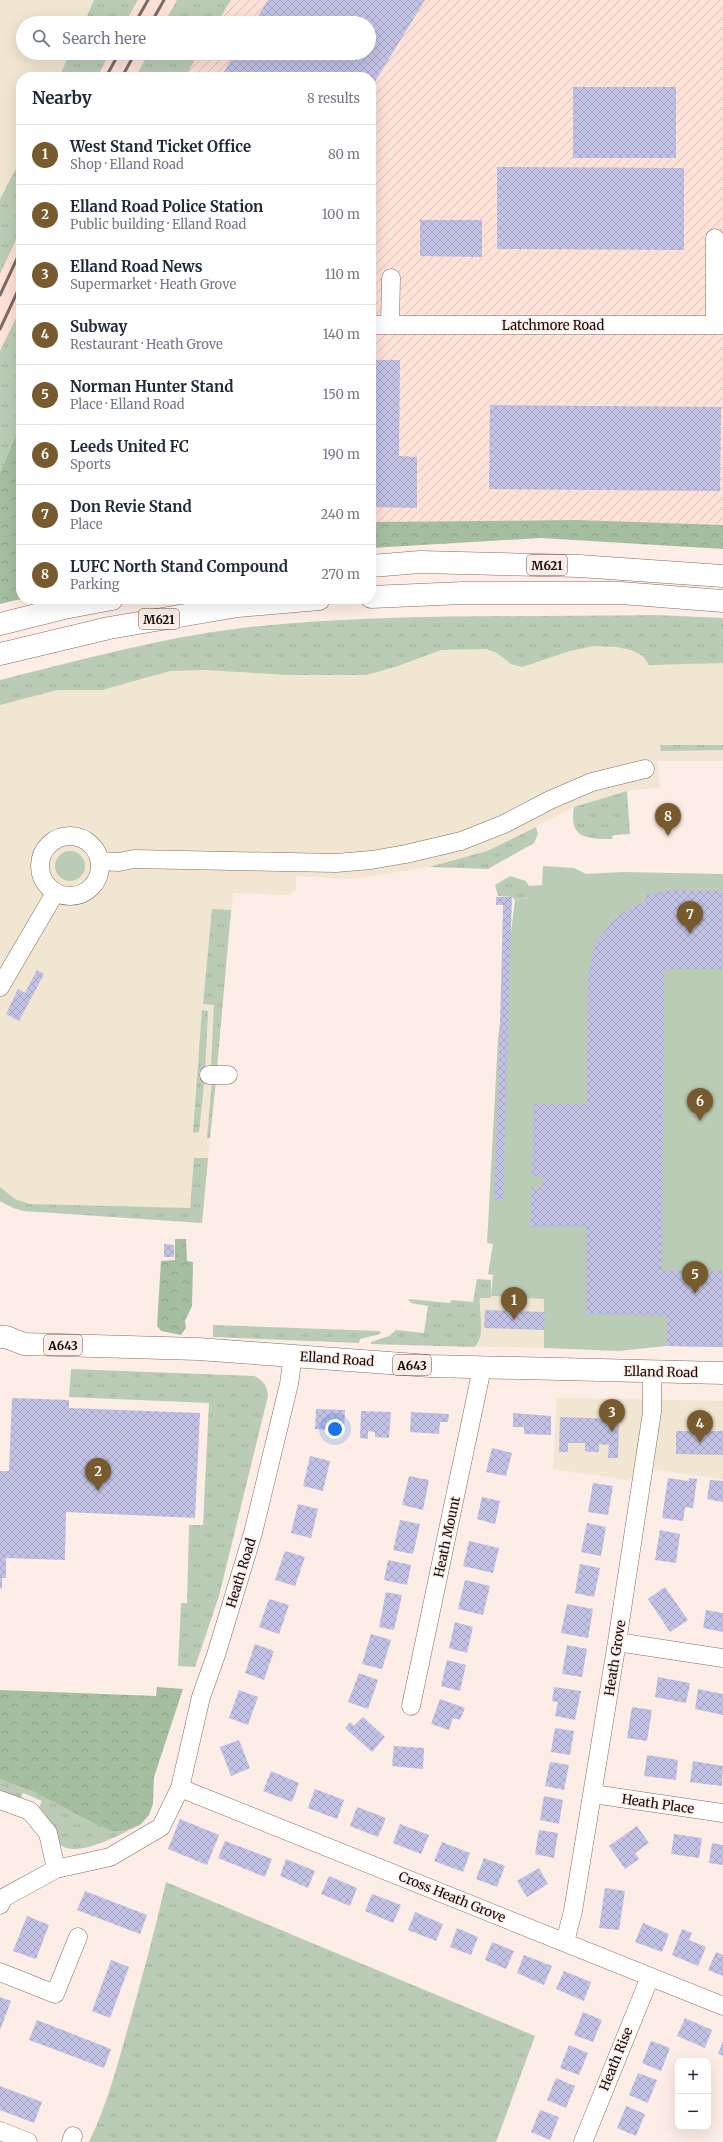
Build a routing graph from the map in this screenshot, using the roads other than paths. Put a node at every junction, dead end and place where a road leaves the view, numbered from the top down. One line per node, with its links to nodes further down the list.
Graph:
1 (715, 238): 5 (street, Latchmore Road)
2 (391, 278): 4 (street)
3 (376, 325): 4 (street, Latchmore Road)
4 (390, 325): 5 (street, Latchmore Road)
5 (719, 325)
6 (376, 566): 7 (main road, M621)
7 (723, 576)
8 (376, 597): 9 (main road, M621)
9 (723, 601)
10 (85, 604): 12 (main road)
11 (261, 604): 13 (main road, M621)
12 (0, 624)
13 (0, 654)
14 (645, 769): 15 (street)
15 (100, 861): 16 (street); 16 (street)
16 (55, 893): 17 (street)
17 (0, 987)
18 (209, 1075): 19 (street)
19 (228, 1075)
20 (0, 1336): 21 (main road, Elland Road / A643)
21 (24, 1344): 22 (main road, Elland Road / A643); 23 (main road, Elland Road / A643)
22 (0, 1350)
23 (293, 1356): 24 (main road, Elland Road / A643); 30 (street, Heath Road)
24 (482, 1368): 25 (main road, Elland Road / A643); 29 (street, Heath Mount)
25 (652, 1372): 26 (main road, Elland Road / A643); 27 (street, Heath Grove)
26 (723, 1373)
27 (618, 1642): 28 (street); 31 (street, Heath Grove)
28 (723, 1658)
29 (411, 1706)
30 (180, 1788): 34 (street, Heath Road); 37 (street, Cross Heath Grove)
31 (593, 1794): 33 (street, Heath Place); 37 (street, Heath Grove)
32 (0, 1800): 34 (street)
33 (723, 1813)
34 (56, 1869): 35 (street, Heath Road)
35 (0, 1905)
36 (78, 1937): 38 (street)
37 (565, 1942): 39 (street, Cross Heath Grove)
38 (0, 1972)
39 (650, 1977): 40 (street, Cross Heath Grove); 43 (street, Heath Rise)
40 (723, 2006)
41 (0, 2130): 42 (street)
42 (28, 2142)
43 (583, 2142)

